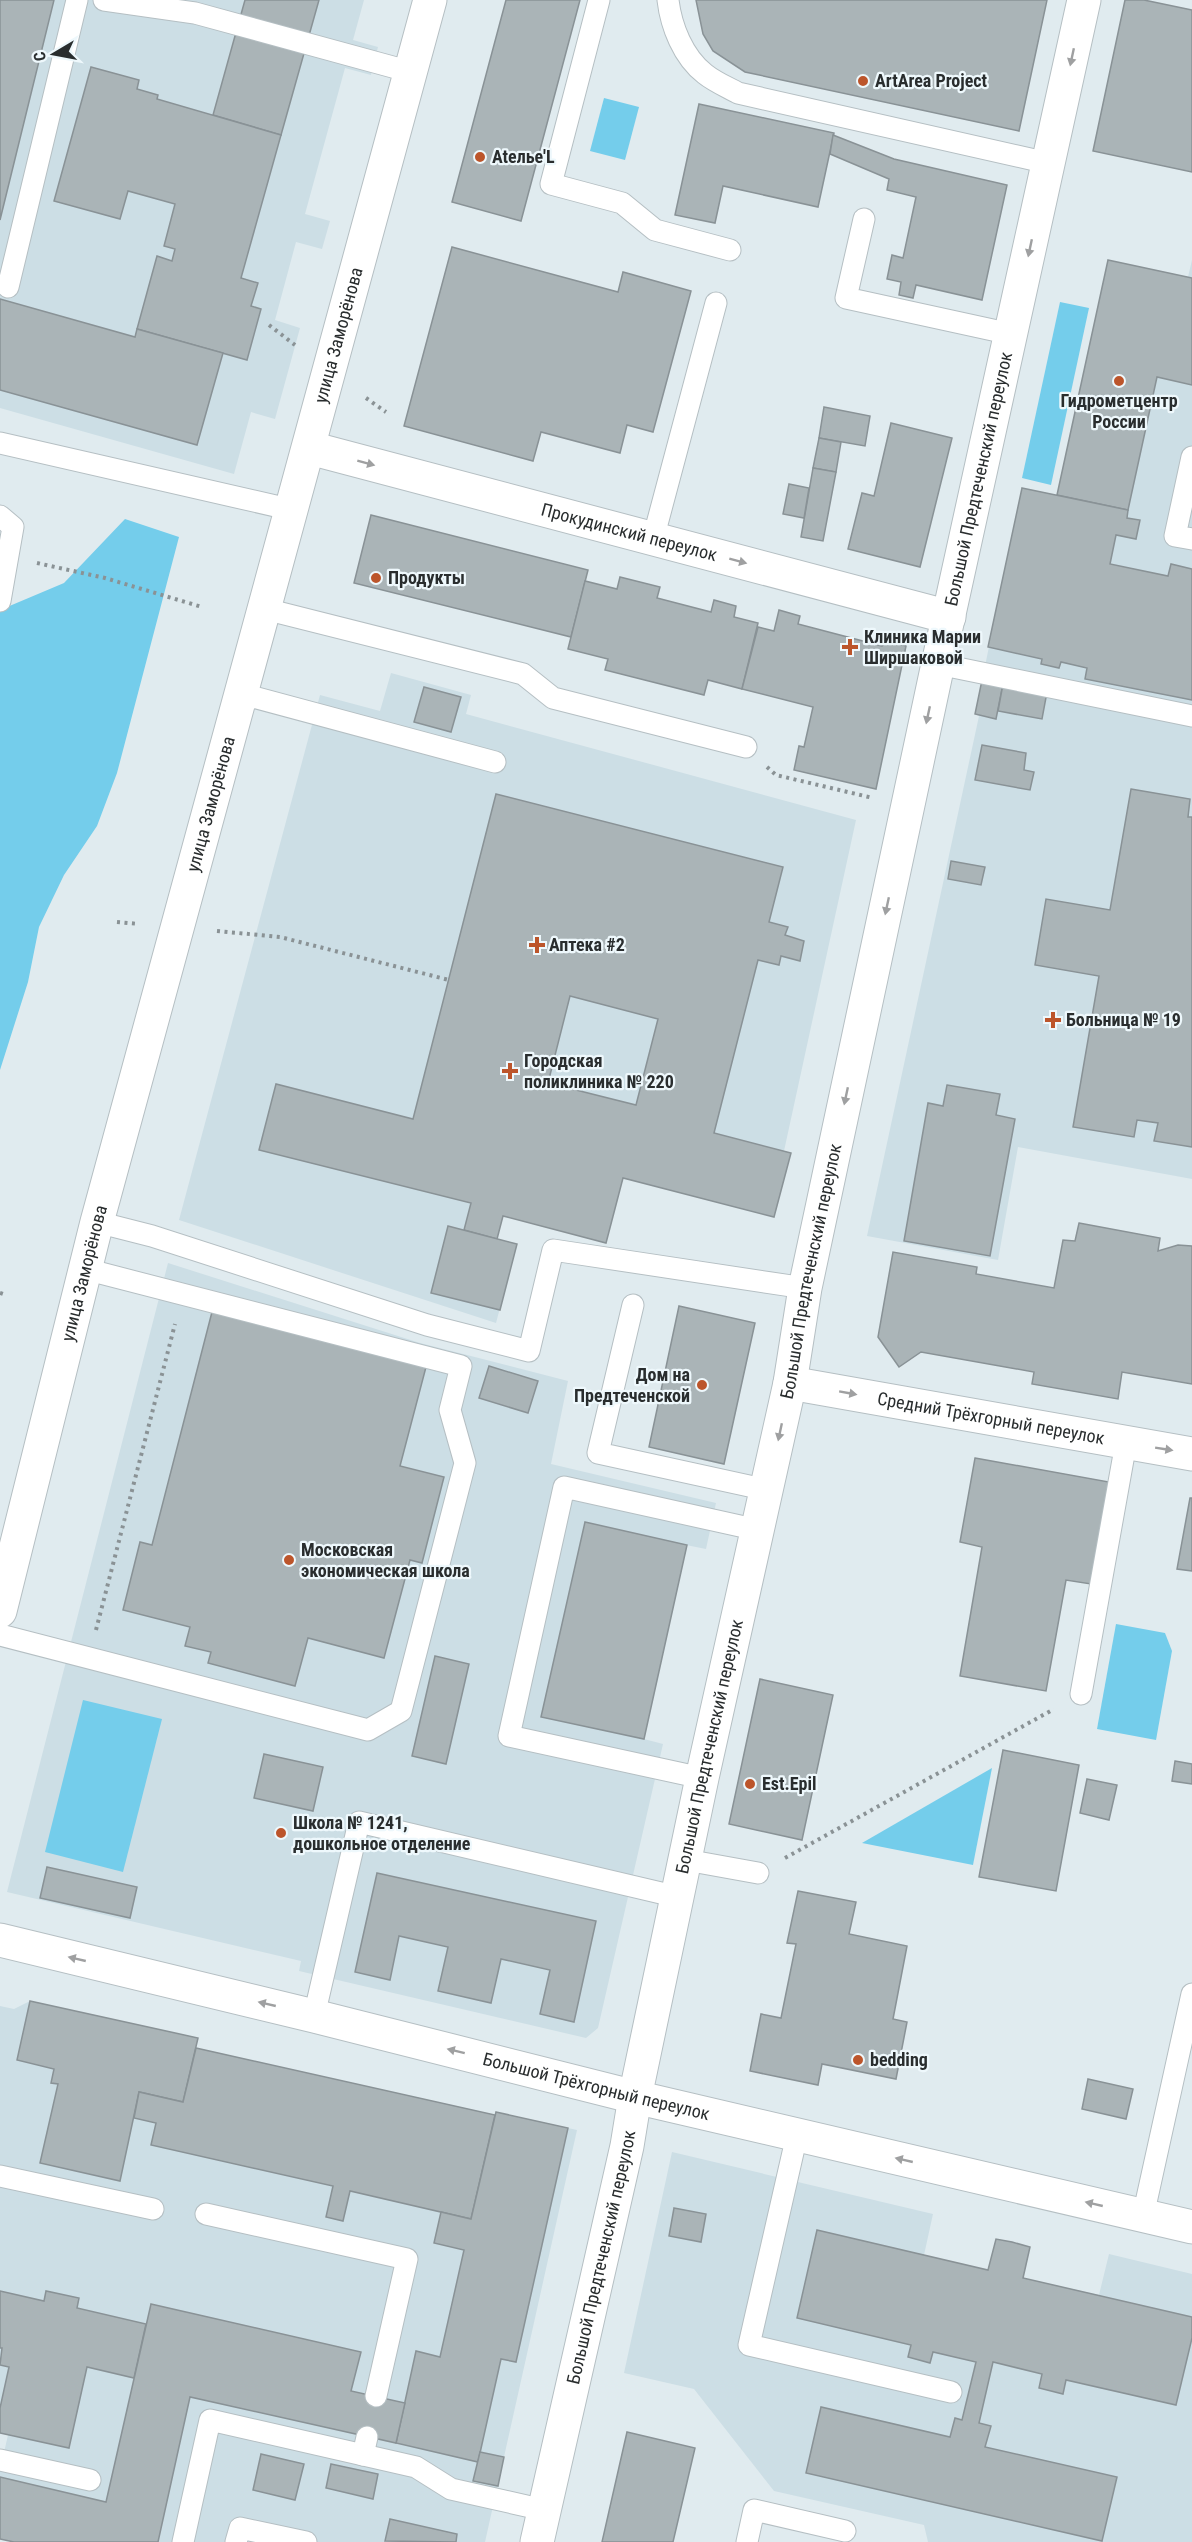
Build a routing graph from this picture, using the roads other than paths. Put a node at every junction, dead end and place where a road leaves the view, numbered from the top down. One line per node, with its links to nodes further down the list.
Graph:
1 (77, 0): 11 (lane)
2 (104, 0): 7 (lane)
3 (430, 0): 7 (street, улица Заморёнова)
4 (599, 0): 10 (lane)
5 (668, 0): 8 (lane)
6 (1084, 0): 8 (street, Большой Предтеченский переулок, one-way to 8)
7 (411, 72): 15 (street, улица Заморёнова)
8 (1048, 163): 13 (street, Большой Предтеченский переулок, one-way to 13)
9 (864, 219): 13 (lane)
10 (730, 250)
11 (8, 287)
12 (716, 303): 19 (lane)
13 (1011, 334): 24 (street, Большой Предтеченский переулок)
14 (0, 443): 17 (lane)
15 (310, 448): 17 (street, улица Заморёнова); 19 (street, Прокудинский переулок, one-way to 19)
16 (1192, 457): 20 (lane)
17 (293, 510): 23 (street, улица Заморёнова)
18 (0, 516): 21 (lane)
19 (653, 539): 24 (street, Прокудинский переулок, one-way to 24)
20 (1192, 539)
21 (3, 566): 22 (lane)
22 (0, 602)
23 (265, 609): 26 (street, улица Заморёнова); 28 (lane)
24 (949, 617): 25 (street, Большой Предтеченский переулок)
25 (938, 664): 27 (lane); 32 (street, Большой Предтеченский переулок, one-way to 32)
26 (242, 694): 29 (lane); 30 (street, улица Заморёнова)
27 (1192, 716)
28 (746, 747)
29 (495, 762)
30 (97, 1221): 31 (street, улица Заморёнова); 32 (lane)
31 (85, 1269): 39 (street, улица Заморёнова); 40 (lane)
32 (805, 1288): 34 (street, Большой Предтеченский переулок)
33 (633, 1305): 37 (lane)
34 (790, 1383): 35 (street, Средний Трёхгорный переулок, one-way to 35); 37 (street, Большой Предтеченский переулок, one-way to 37)
35 (1126, 1443): 36 (street, Средний Трёхгорный переулок, one-way to 36); 41 (lane)
36 (1192, 1454)
37 (767, 1490): 38 (street, Большой Предтеченский переулок)
38 (758, 1530): 42 (street, Большой Предтеченский переулок); 42 (lane)
39 (0, 1611)
40 (0, 1635)
41 (1081, 1694)
42 (702, 1779): 43 (street, Большой Предтеченский переулок)
43 (686, 1860): 44 (lane); 45 (street, Большой Предтеченский переулок)
44 (758, 1874)
45 (678, 1897): 48 (lane); 49 (street, Большой Предтеченский переулок)
46 (0, 1940): 48 (street, Большой Трёхгорный переулок, one-way to 46)
47 (1192, 1994): 54 (lane)
48 (314, 2016): 49 (street, Большой Трёхгорный переулок, one-way to 48)
49 (635, 2097): 50 (street, Большой Трёхгорный переулок); 60 (street, Большой Предтеченский переулок)
50 (797, 2135): 54 (street, Большой Трёхгорный переулок, one-way to 50); 56 (lane)
51 (0, 2175): 52 (lane)
52 (153, 2209)
53 (206, 2214): 57 (lane)
54 (1143, 2216): 55 (street, Большой Трёхгорный переулок)
55 (1192, 2227)
56 (951, 2392)
57 (376, 2396)
58 (0, 2460): 59 (lane)
59 (90, 2480)
60 (544, 2510): 62 (lane); 65 (street, Большой Предтеченский переулок)
61 (845, 2531): 66 (lane)
62 (183, 2542)
63 (236, 2542): 64 (lane)
64 (306, 2542)
65 (537, 2542)
66 (747, 2542)

